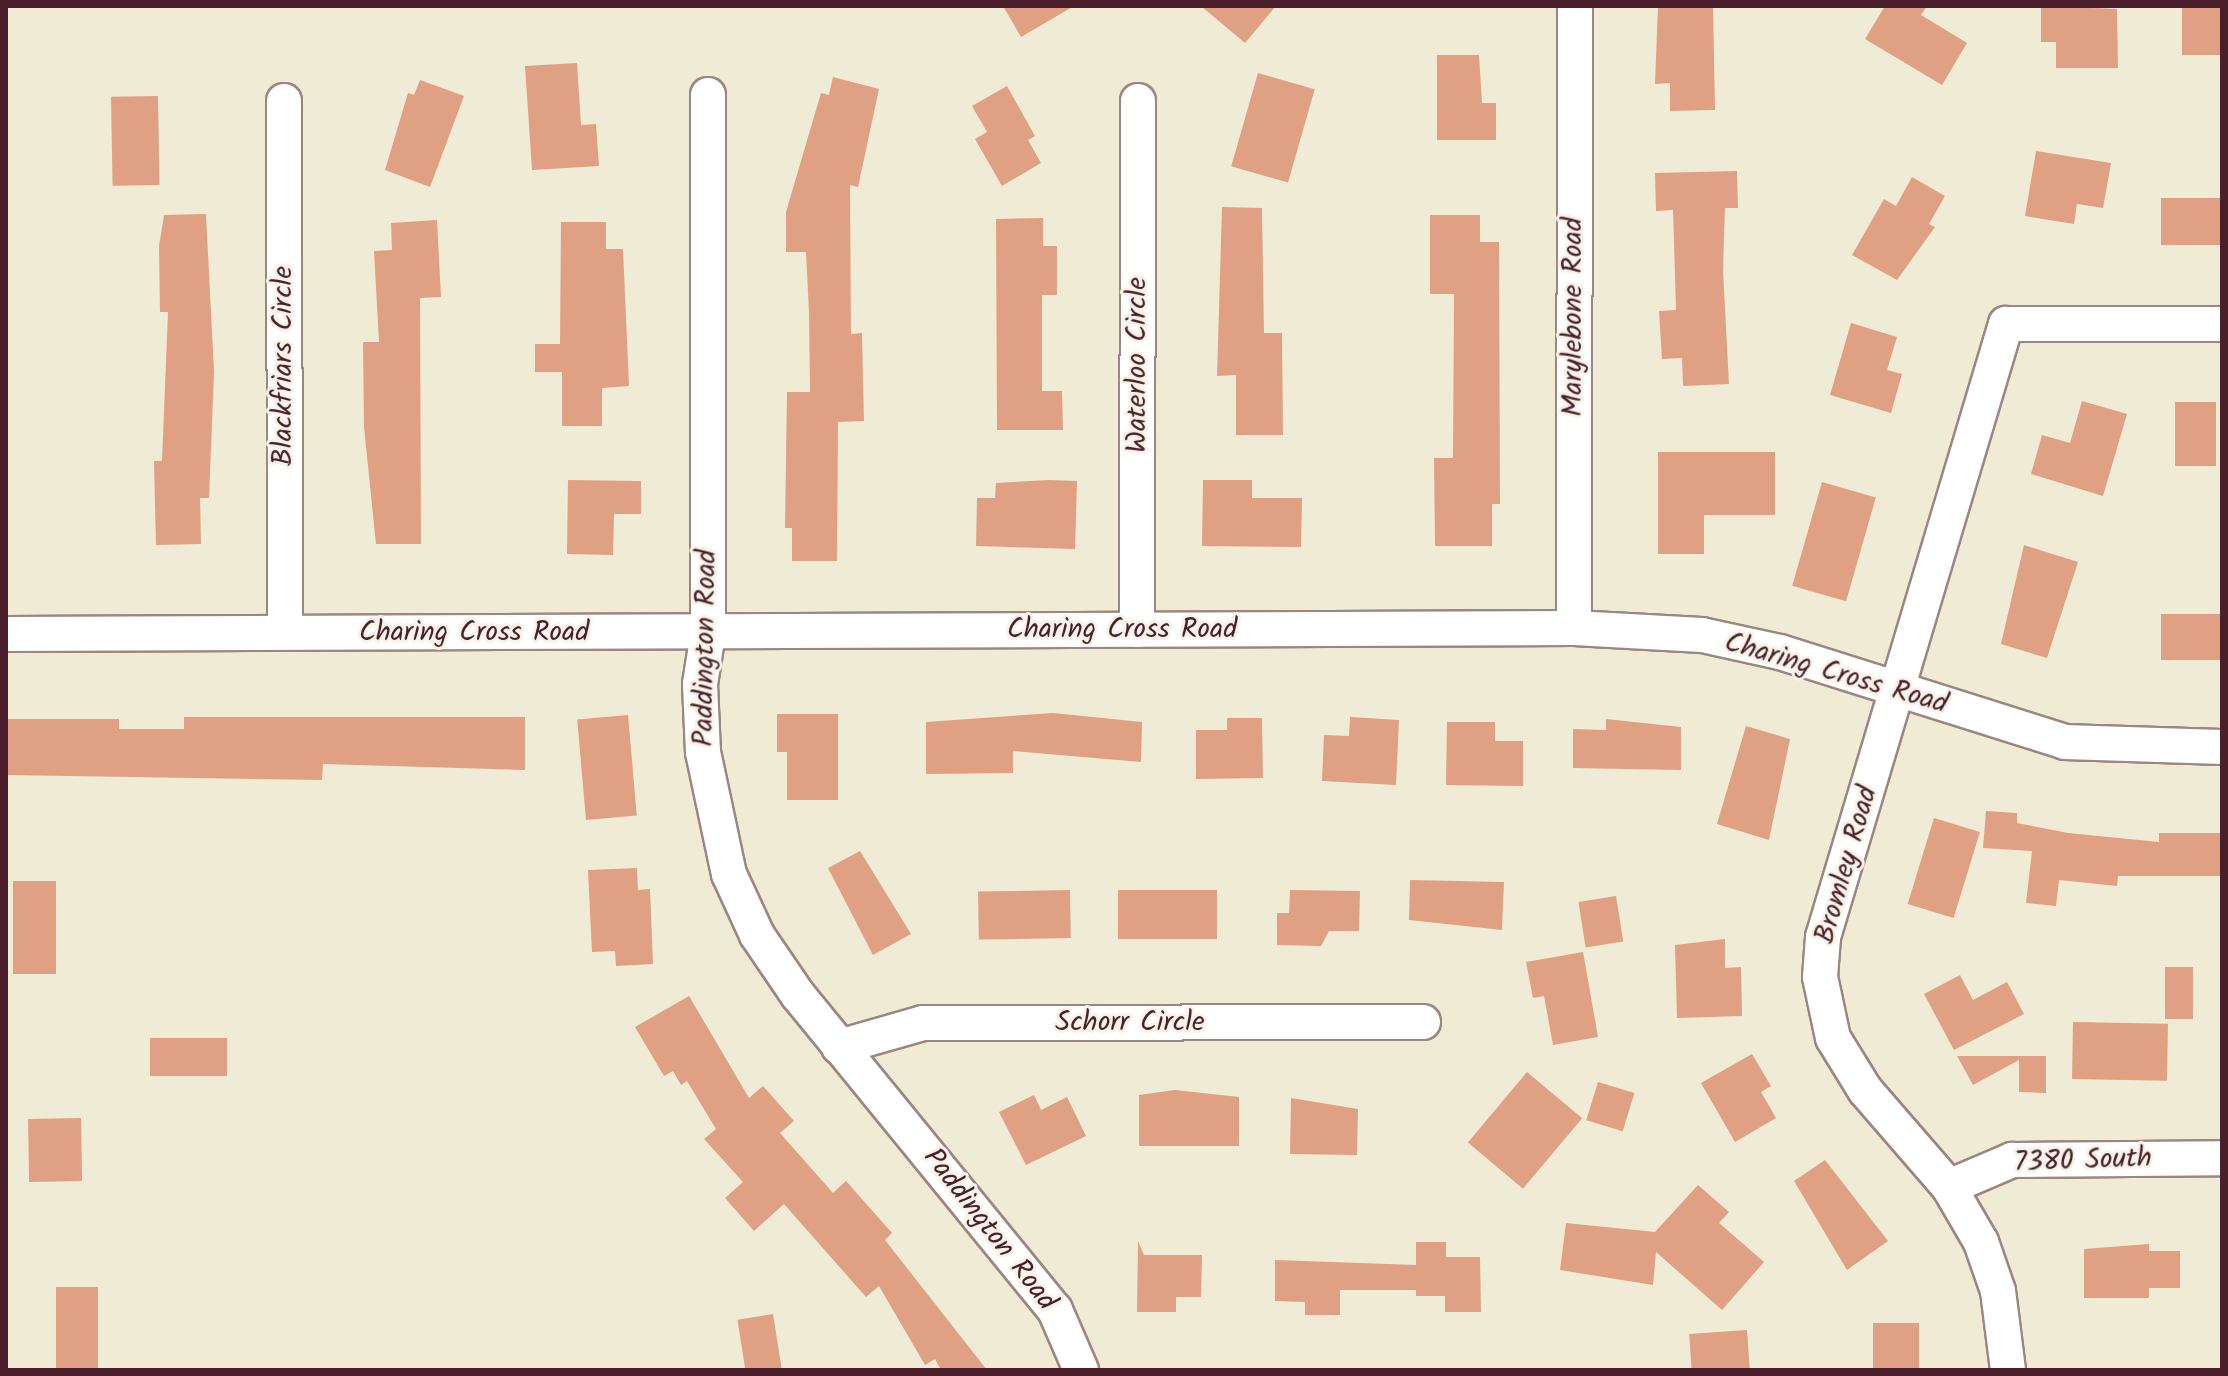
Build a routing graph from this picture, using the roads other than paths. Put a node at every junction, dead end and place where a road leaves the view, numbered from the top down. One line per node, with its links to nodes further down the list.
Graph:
1 (1575, 6): 6 (street, Marylebone Road)
2 (708, 95): 9 (street, Paddington Road)
3 (284, 101): 8 (street, Blackfriars Circle)
4 (1138, 101): 7 (street, Waterloo Circle)
5 (2222, 324): 11 (street, Bromley Road)
6 (1574, 628): 7 (street, Charing Cross Road); 11 (street, Charing Cross Road)
7 (1137, 630): 9 (street, Charing Cross Road)
8 (285, 632): 9 (street, Charing Cross Road); 10 (street, Charing Cross Road)
9 (708, 633): 14 (street, Paddington Road)
10 (6, 634)
11 (1899, 688): 12 (street, Charing Cross Road); 16 (street, Bromley Road)
12 (2222, 747)
13 (1423, 1022): 14 (street, Schorr Circle)
14 (839, 1047): 17 (street, Paddington Road)
15 (2222, 1158): 16 (street, 7380 South)
16 (1949, 1187): 18 (street, Bromley Road)
17 (1081, 1370)
18 (2008, 1370)

